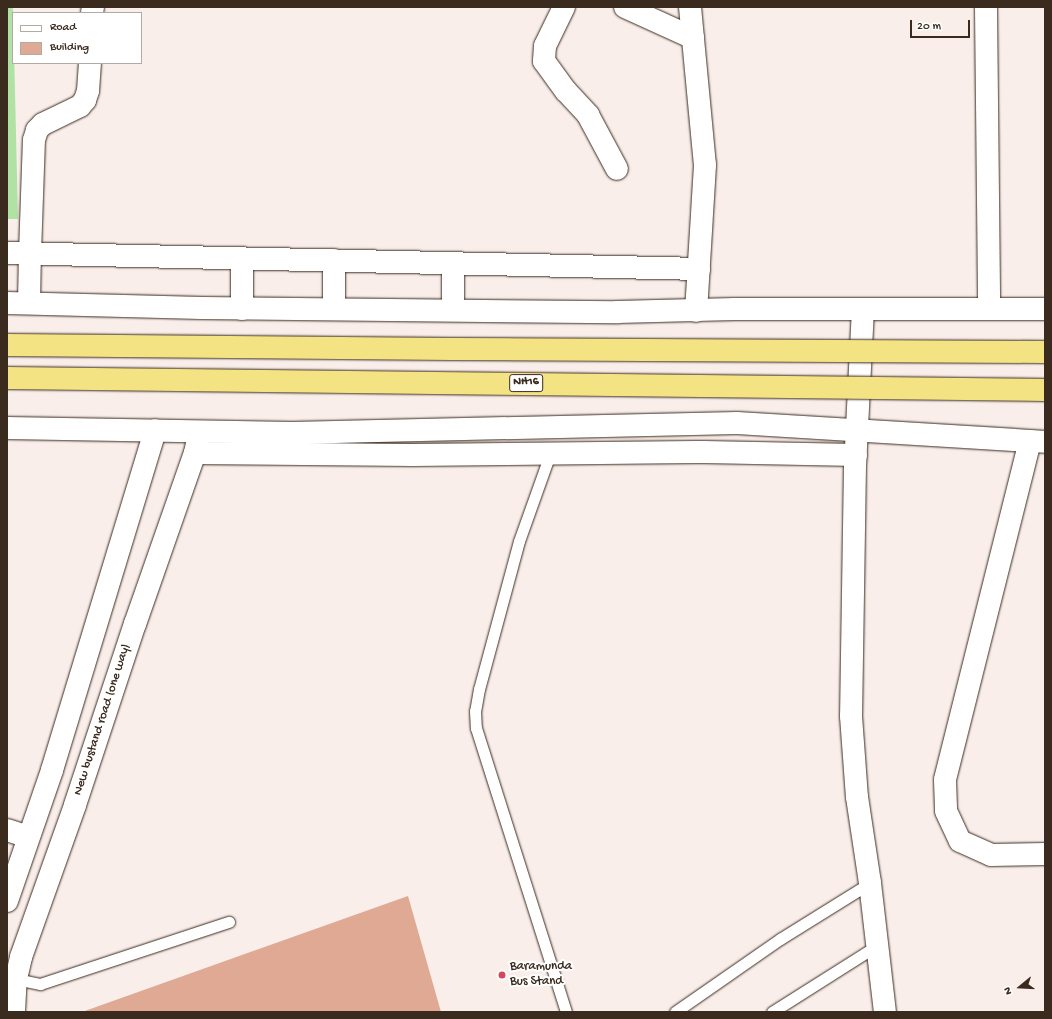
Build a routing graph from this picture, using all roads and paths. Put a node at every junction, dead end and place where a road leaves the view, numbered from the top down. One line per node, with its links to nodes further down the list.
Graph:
1 (564, 7): 7 (street)
2 (625, 7): 5 (street)
3 (690, 7): 5 (street)
4 (986, 7): 19 (street)
5 (693, 38): 13 (street)
6 (90, 64): 9 (street)
7 (616, 169)
8 (7, 253): 9 (street)
9 (30, 253): 10 (street); 15 (street)
10 (242, 258): 11 (street); 16 (street)
11 (334, 260): 12 (street); 18 (street)
12 (453, 263): 13 (street); 21 (street)
13 (699, 269): 22 (street)
14 (7, 303): 15 (street)
15 (30, 303): 16 (street)
16 (242, 308): 18 (street)
17 (863, 308): 19 (street); 22 (street); 30 (street)
18 (334, 309): 21 (street)
19 (989, 309): 20 (street)
20 (1045, 309)
21 (453, 310): 22 (street)
22 (696, 311)
23 (7, 344): 24 (highway, bridge)
24 (1045, 352)
25 (7, 378): 26 (highway, NH16, bridge)
26 (1045, 390)
27 (7, 428): 28 (street)
28 (156, 430): 29 (street); 35 (street)
29 (200, 430): 30 (street); 32 (street, New bustand road (one way))
30 (857, 430): 31 (street); 34 (street)
31 (1037, 441): 37 (street)
32 (195, 453): 33 (street); 36 (street, New bustand road (one way))
33 (550, 454): 34 (street); 44 (lane)
34 (856, 455): 38 (street)
35 (54, 764): 36 (street); 39 (street)
36 (84, 777): 42 (street, New bustand road (one way))
37 (1045, 854)
38 (870, 883): 41 (street); 45 (lane)
39 (7, 901)
40 (229, 922): 42 (lane)
41 (878, 945): 46 (lane); 47 (street)
42 (16, 979): 43 (street, New bustand road (one way))
43 (14, 1012)
44 (566, 1012)
45 (675, 1012)
46 (772, 1012)
47 (885, 1012)

